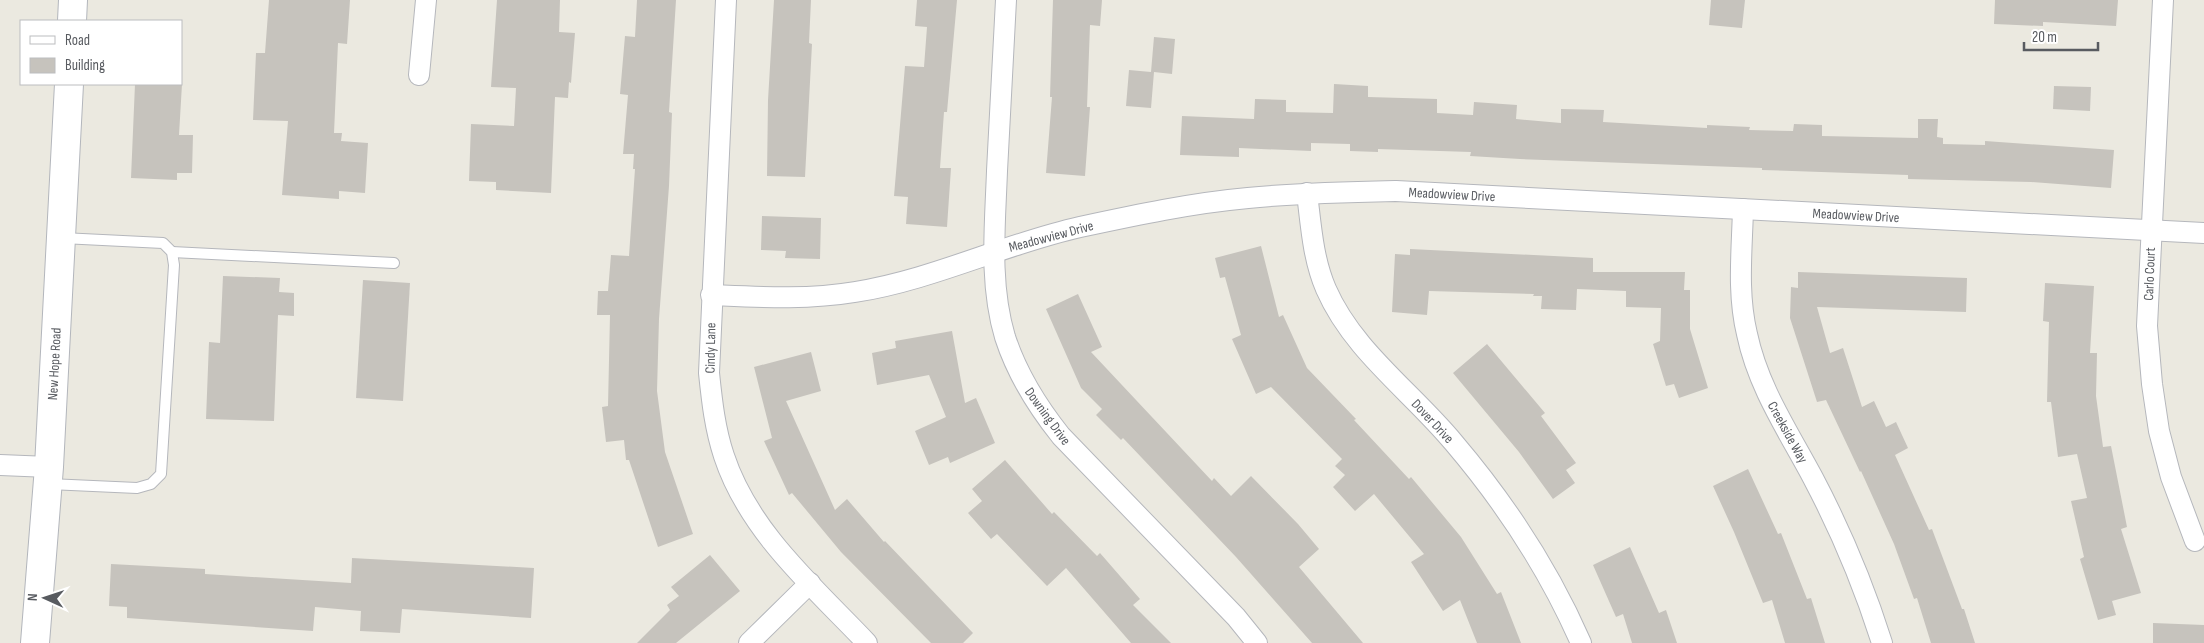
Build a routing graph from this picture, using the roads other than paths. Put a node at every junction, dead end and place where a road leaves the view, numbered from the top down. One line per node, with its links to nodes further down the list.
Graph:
1 (73, 0): 6 (main road)
2 (426, 0): 7 (street)
3 (726, 0): 17 (street, Cindy Lane)
4 (1006, 0): 15 (street, Downing Drive)
5 (2163, 0): 11 (street, Carlo Court)
6 (72, 20)
7 (419, 74)
8 (69, 85): 13 (main road, New Hope Road)
9 (1307, 193): 10 (street, Meadowview Drive); 15 (street, Meadowview Drive); 26 (street, Dover Drive)
10 (1743, 209): 11 (street, Meadowview Drive); 27 (street, Creekside Way)
11 (2151, 230): 12 (street, Meadowview Drive); 20 (street, Carlo Court)
12 (2204, 233)
13 (61, 238): 14 (lane); 19 (main road, New Hope Road)
14 (172, 252): 16 (lane); 19 (lane)
15 (993, 252): 17 (street, Meadowview Drive); 25 (street, Downing Drive)
16 (394, 263)
17 (711, 295): 21 (street, Cindy Lane)
18 (0, 465): 19 (street)
19 (48, 476): 22 (main road, New Hope Road)
20 (2195, 541)
21 (810, 583): 23 (street); 24 (street, Cindy Lane)
22 (35, 643)
23 (749, 643)
24 (868, 643)
25 (1257, 643)
26 (1581, 643)
27 (1882, 643)

